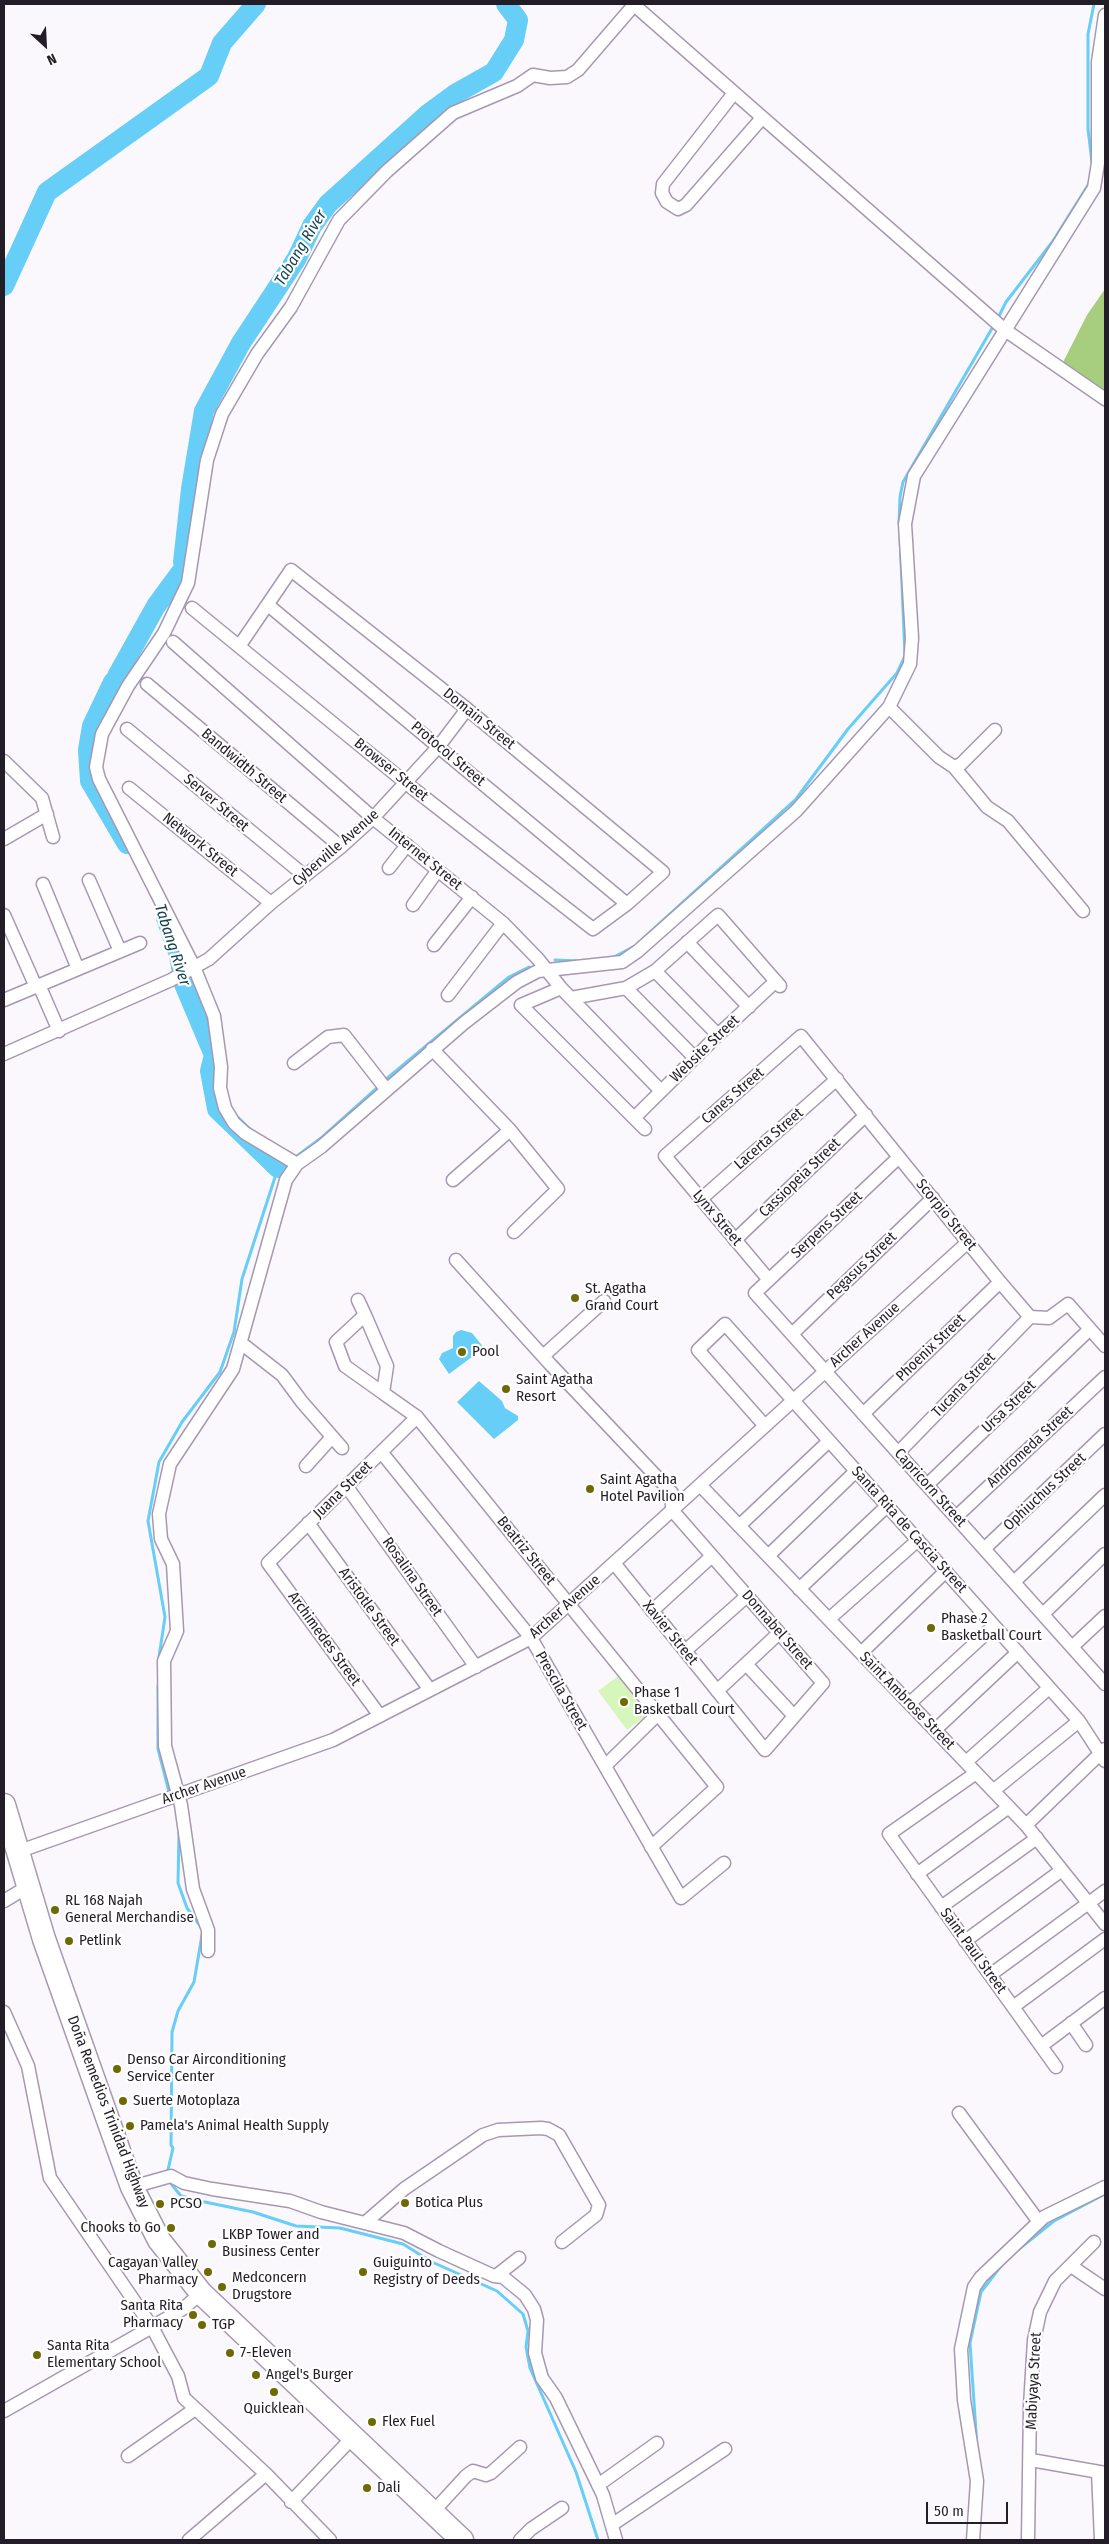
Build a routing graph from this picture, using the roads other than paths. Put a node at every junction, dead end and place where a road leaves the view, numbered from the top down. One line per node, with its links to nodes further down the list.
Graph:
1 (633, 5): 3 (street); 44 (street)
2 (1105, 15): 5 (street)
3 (734, 93): 4 (street); 4 (street)
4 (762, 118): 5 (street)
5 (1005, 330): 6 (street); 12 (street)
6 (1105, 399)
7 (268, 605): 10 (street); 13 (street, Domain Street); 16 (street, Protocol Street)
8 (192, 608): 10 (street, Browser Street)
9 (173, 642): 22 (street, Internet Street)
10 (240, 645): 19 (street, Browser Street)
11 (147, 684): 26 (street, Bandwidth Street)
12 (889, 707): 18 (street); 46 (street)
13 (467, 709): 16 (street, Cyberville Avenue); 34 (street, Domain Street)
14 (127, 729): 29 (street, Server Street)
15 (996, 730): 18 (street)
16 (439, 746): 19 (street, Cyberville Avenue); 34 (street, Protocol Street)
17 (4, 761): 21 (street)
18 (954, 767): 36 (street)
19 (406, 783): 22 (street, Cyberville Avenue); 34 (street, Browser Street)
20 (129, 788): 33 (street, Network Street)
21 (48, 814): 23 (street); 24 (street)
22 (374, 818): 25 (street, Internet Street); 26 (street, Cyberville Avenue)
23 (53, 837)
24 (4, 839)
25 (407, 844): 27 (street); 28 (street, Internet Street)
26 (341, 847): 29 (street, Cyberville Avenue)
27 (389, 868)
28 (438, 870): 32 (street, Internet Street); 35 (street)
29 (305, 876): 33 (street, Cyberville Avenue)
30 (89, 880): 42 (street)
31 (43, 884): 43 (street)
32 (472, 896): 38 (street, Internet Street); 41 (street)
33 (271, 903): 44 (street, Cyberville Avenue)
34 (627, 904)
35 (413, 905)
36 (1083, 911)
37 (4, 915): 47 (street)
38 (503, 922): 46 (street, Internet Street); 50 (street)
39 (687, 942): 45 (street); 53 (street); 53 (street, Website Street)
40 (140, 943): 42 (street)
41 (434, 945)
42 (120, 951): 43 (street)
43 (78, 969): 47 (street)
44 (192, 969): 54 (street, Cyberville Avenue); 70 (street)
45 (655, 970): 49 (street); 55 (street)
46 (548, 971): 48 (street, Internet Street); 57 (street)
47 (38, 986): 52 (street); 54 (street)
48 (561, 988): 51 (street, Internet Street); 65 (street)
49 (626, 988): 51 (street); 59 (street)
50 (448, 995)
51 (571, 998): 63 (street, Internet Street)
52 (4, 1000)
53 (749, 1006): 55 (street, Website Street)
54 (58, 1031): 58 (street, Cyberville Avenue)
55 (718, 1035): 59 (street, Website Street)
56 (801, 1036): 61 (street, Scorpio Street); 68 (street, Canes Street)
57 (432, 1050): 62 (street); 67 (street)
58 (4, 1054)
59 (695, 1058): 63 (street, Website Street)
60 (294, 1064): 62 (street)
61 (837, 1079): 64 (street, Scorpio Street); 73 (street, Lacerta Street)
62 (383, 1085): 70 (street)
63 (661, 1091): 65 (street, Website Street)
64 (866, 1115): 69 (street, Scorpio Street); 75 (street, Cassiopeia Street)
65 (634, 1118): 66 (street)
66 (645, 1129)
67 (510, 1130): 71 (street); 74 (street)
68 (665, 1156): 73 (street, Lynx Street)
69 (899, 1157): 72 (street, Scorpio Street); 78 (street, Serpens Street)
70 (297, 1164): 87 (street)
71 (453, 1180)
72 (933, 1198): 76 (street, Scorpio Street); 86 (street, Pegasus Street)
73 (701, 1199): 75 (street, Lynx Street)
74 (514, 1232)
75 (735, 1240): 78 (street, Lynx Street)
76 (968, 1242): 79 (street, Scorpio Street); 90 (street, Archer Avenue)
77 (456, 1260): 89 (street)
78 (769, 1280): 80 (street, Serpens Street)
79 (1000, 1282): 84 (street, Scorpio Street); 94 (street, Phoenix Street)
80 (755, 1293): 86 (street, Capricorn Street)
81 (358, 1300): 83 (street)
82 (604, 1301): 89 (street)
83 (365, 1315): 92 (street); 92 (street, Beatriz Street)
84 (1030, 1316): 85 (street); 102 (street, Tucana Street)
85 (1090, 1329): 88 (street); 106 (street, Ursa Street)
86 (792, 1334): 90 (street, Capricorn Street)
87 (241, 1343): 98 (street); 155 (street)
88 (1105, 1346)
89 (542, 1356): 110 (street)
90 (825, 1371): 93 (street, Archer Avenue); 94 (street, Capricorn Street)
91 (1105, 1377): 111 (street, Andromeda Street)
92 (383, 1393): 95 (street, Beatriz Street)
93 (794, 1400): 96 (street, Archer Avenue); 96 (street, Santa Rita de Cascia Street); 99 (street, Santa Rita de Cascia Street)
94 (863, 1414): 102 (street, Capricorn Street)
95 (417, 1417): 101 (street, Juana Street); 125 (street, Beatriz Street)
96 (765, 1426): 105 (street, Archer Avenue)
97 (1105, 1434): 115 (street, Ophiuchus Street)
98 (332, 1437): 100 (street); 103 (street)
99 (829, 1441): 104 (street, Santa Rita de Cascia Street); 113 (street)
100 (342, 1448)
101 (382, 1453): 107 (street, Juana Street); 132 (street, Prescila Street)
102 (898, 1453): 106 (street, Capricorn Street)
103 (306, 1466)
104 (856, 1471): 109 (street, Santa Rita de Cascia Street); 118 (street)
105 (700, 1485): 110 (street, Archer Avenue); 113 (street, Saint Ambrose Street)
106 (927, 1485): 111 (street, Capricorn Street)
107 (347, 1487): 112 (street, Juana Street); 138 (street, Rosalina Street)
108 (1105, 1495): 122 (street)
109 (887, 1506): 114 (street, Santa Rita de Cascia Street); 123 (street)
110 (672, 1510): 117 (street, Donnabel Street); 120 (street, Archer Avenue)
111 (956, 1517): 115 (street, Capricorn Street)
112 (308, 1523): 119 (street, Juana Street); 141 (street, Aristotle Street)
113 (740, 1526): 118 (street, Saint Ambrose Street)
114 (918, 1540): 121 (street, Santa Rita de Cascia Street); 129 (street)
115 (984, 1549): 122 (street, Capricorn Street)
116 (1105, 1554): 127 (street)
117 (712, 1556): 124 (street, Donnabel Street); 126 (street)
118 (768, 1556): 123 (street, Saint Ambrose Street)
119 (268, 1562): 145 (street, Archimedes Street)
120 (614, 1563): 125 (street, Archer Avenue); 126 (street, Xavier Street)
121 (946, 1571): 130 (street, Santa Rita de Cascia Street); 136 (street)
122 (1014, 1582): 127 (street, Capricorn Street)
123 (799, 1589): 129 (street, Saint Ambrose Street)
124 (747, 1596): 131 (street, Donnabel Street); 134 (street)
125 (569, 1604): 132 (street, Archer Avenue); 144 (street, Beatriz Street)
126 (652, 1611): 134 (street, Xavier Street)
127 (1043, 1614): 133 (street, Capricorn Street)
128 (1105, 1616): 133 (street)
129 (829, 1620): 136 (street, Saint Ambrose Street)
130 (994, 1626): 135 (street, Santa Rita de Cascia Street); 143 (street)
131 (779, 1633): 137 (street); 146 (street, Donnabel Street)
132 (531, 1638): 138 (street, Archer Avenue); 152 (street, Prescila Street)
133 (1072, 1647): 139 (street, Capricorn Street)
134 (685, 1651): 142 (street, Xavier Street)
135 (1018, 1652): 140 (street, Santa Rita de Cascia Street); 148 (street)
136 (861, 1653): 143 (street, Saint Ambrose Street)
137 (746, 1664): 142 (street); 146 (street)
138 (476, 1667): 141 (street, Archer Avenue)
139 (1104, 1680)
140 (1049, 1688): 147 (street, Santa Rita de Cascia Street); 151 (street)
141 (430, 1690): 145 (street, Archer Avenue)
142 (717, 1691): 149 (street, Xavier Street)
143 (910, 1704): 148 (street, Saint Ambrose Street)
144 (658, 1714): 152 (street); 160 (street, Beatriz Street)
145 (380, 1716): 155 (street, Archer Avenue)
146 (794, 1716): 149 (street, Donnabel Street)
147 (1079, 1721): 150 (street, Santa Rita de Cascia Street); 154 (street)
148 (935, 1730): 151 (street, Saint Ambrose Street)
149 (765, 1750)
150 (1103, 1754): 158 (street)
151 (966, 1762): 153 (street, Saint Ambrose Street)
152 (605, 1766): 160 (street, Prescila Street)
153 (976, 1773): 154 (street, Saint Ambrose Street); 164 (street, Saint Paul Street)
154 (993, 1790): 157 (street, Saint Ambrose Street)
155 (178, 1795): 161 (street, Archer Avenue); 173 (street)
156 (4, 1805): 161 (highway, Doña Remedios Trinidad Highway)
157 (1009, 1807): 158 (street, Saint Ambrose Street); 164 (street)
158 (1026, 1824): 159 (street, Saint Ambrose Street)
159 (1037, 1838): 163 (street, Saint Ambrose Street); 169 (street)
160 (651, 1847): 162 (street, Prescila Street)
161 (17, 1852): 165 (highway, Doña Remedios Trinidad Highway)
162 (724, 1863)
163 (1062, 1870): 168 (street, Saint Ambrose Street); 172 (street)
164 (917, 1874): 169 (street, Saint Paul Street)
165 (27, 1887): 167 (street); 183 (highway, Doña Remedios Trinidad Highway)
166 (1105, 1891): 168 (street)
167 (4, 1901)
168 (1089, 1903): 170 (street, Saint Ambrose Street); 174 (street)
169 (941, 1907): 172 (street, Saint Paul Street)
170 (1105, 1924)
171 (1105, 1939): 176 (street)
172 (966, 1941): 174 (street, Saint Paul Street)
173 (208, 1951)
174 (990, 1975): 176 (street, Saint Paul Street)
175 (1105, 1998): 178 (street)
176 (1013, 2007): 180 (street, Saint Paul Street)
177 (4, 2012): 194 (street)
178 (1071, 2024): 179 (street); 180 (street)
179 (1086, 2045)
180 (1041, 2046): 181 (street, Saint Paul Street)
181 (1056, 2067)
182 (959, 2112): 186 (street)
183 (132, 2187): 185 (street); 193 (highway, Doña Remedios Trinidad Highway)
184 (1105, 2187): 186 (street)
185 (366, 2222): 187 (street); 191 (street)
186 (1039, 2222): 215 (street)
187 (562, 2242)
188 (1094, 2242): 190 (street, Mabiyaya Street)
189 (519, 2258): 191 (street)
190 (1071, 2266): 192 (street); 202 (street, Mabiyaya Street)
191 (496, 2276): 205 (street)
192 (1105, 2289)
193 (201, 2292): 194 (street); 197 (highway, Doña Remedios Trinidad Highway)
194 (152, 2328): 195 (street); 196 (street)
195 (195, 2409): 201 (street); 204 (street)
196 (4, 2411)
197 (353, 2438): 206 (street); 208 (highway, Doña Remedios Trinidad Highway)
198 (657, 2443): 205 (street)
199 (520, 2447): 208 (street)
200 (725, 2449): 209 (street)
201 (128, 2456)
202 (1031, 2460): 203 (street); 216 (street, Mabiyaya Street)
203 (1102, 2473): 217 (street)
204 (266, 2474): 206 (street); 210 (street)
205 (598, 2485): 209 (street)
206 (291, 2502): 211 (street)
207 (562, 2508): 213 (street)
208 (433, 2512): 212 (highway, Doña Remedios Trinidad Highway)
209 (613, 2524): 214 (street)
210 (189, 2540)
211 (330, 2540)
212 (462, 2540)
213 (520, 2540)
214 (616, 2540)
215 (973, 2540)
216 (1028, 2540)
217 (1101, 2540)

